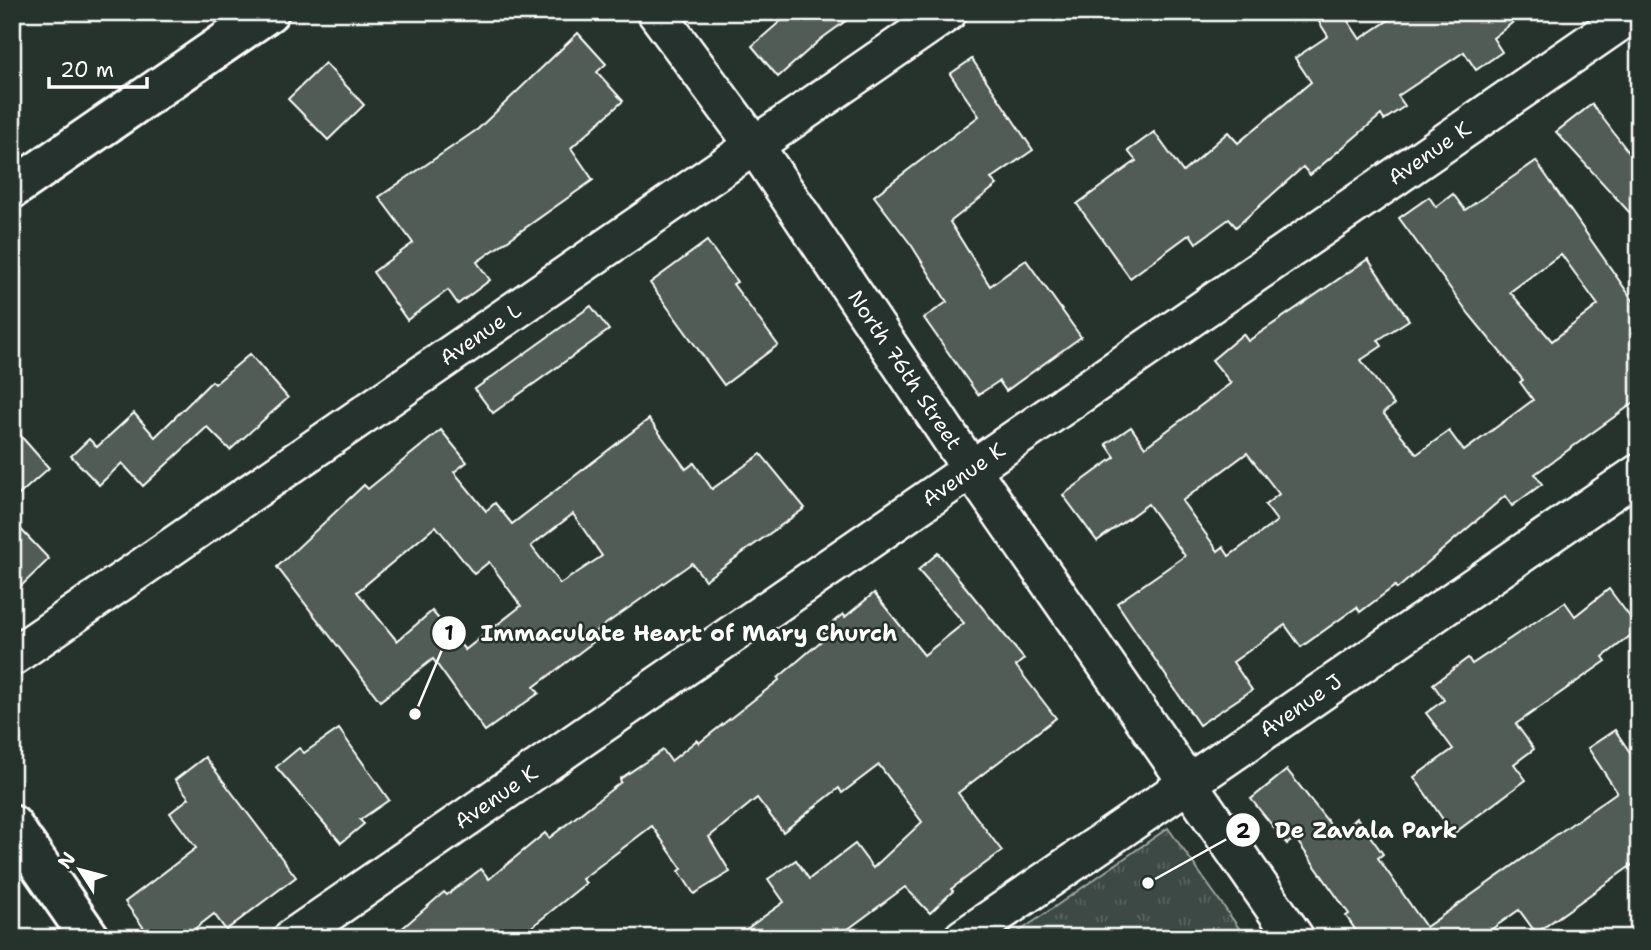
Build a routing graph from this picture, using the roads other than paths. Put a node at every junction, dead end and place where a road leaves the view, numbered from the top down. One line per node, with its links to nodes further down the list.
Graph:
1 (269, 12): 6 (main road)
2 (656, 12): 5 (street, North 76th Street)
3 (948, 12): 5 (street, Avenue L)
4 (1634, 12): 7 (street, Avenue K)
5 (755, 146): 7 (street, North 76th Street); 9 (street, Avenue L)
6 (12, 189)
7 (971, 469): 10 (street, North 76th Street); 13 (street, Avenue K)
8 (1639, 473): 10 (street, Avenue J)
9 (12, 657)
10 (1189, 782): 14 (street, Avenue J); 15 (street, North 76th Street)
11 (12, 825): 12 (main road)
12 (90, 938)
13 (292, 938)
14 (963, 938)
15 (1295, 938)

